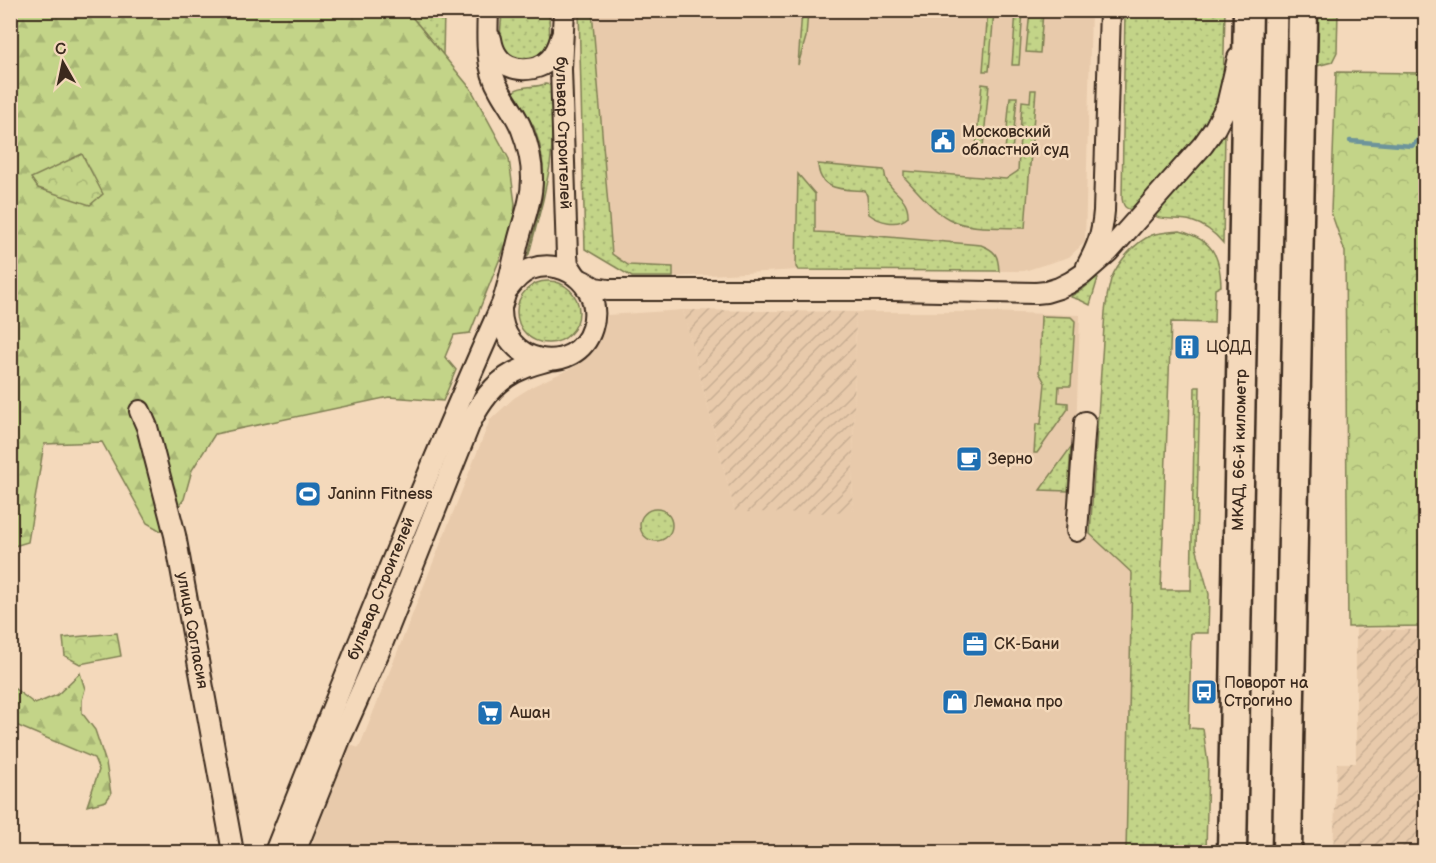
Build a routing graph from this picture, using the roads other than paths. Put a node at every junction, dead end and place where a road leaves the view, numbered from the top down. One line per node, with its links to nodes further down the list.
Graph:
1 (1110, 10): 6 (street)
2 (1247, 10): 6 (street); 16 (highway, МКАД, 66-й километр)
3 (1304, 10): 17 (highway)
4 (488, 16): 5 (street, бульвар Строителей); 8 (street, бульвар Строителей)
5 (564, 17): 7 (street, бульвар Строителей)
6 (1083, 274): 7 (street)
7 (579, 278): 8 (street, бульвар Строителей); 9 (street, бульвар Строителей)
8 (504, 297): 9 (street, бульвар Строителей); 14 (street, бульвар Строителей)
9 (549, 360): 15 (street, бульвар Строителей)
10 (140, 411): 13 (street, улица Согласия)
11 (1085, 422): 12 (street)
12 (1077, 531)
13 (233, 852)
14 (274, 852)
15 (294, 852)
16 (1232, 852)
17 (1287, 852)

